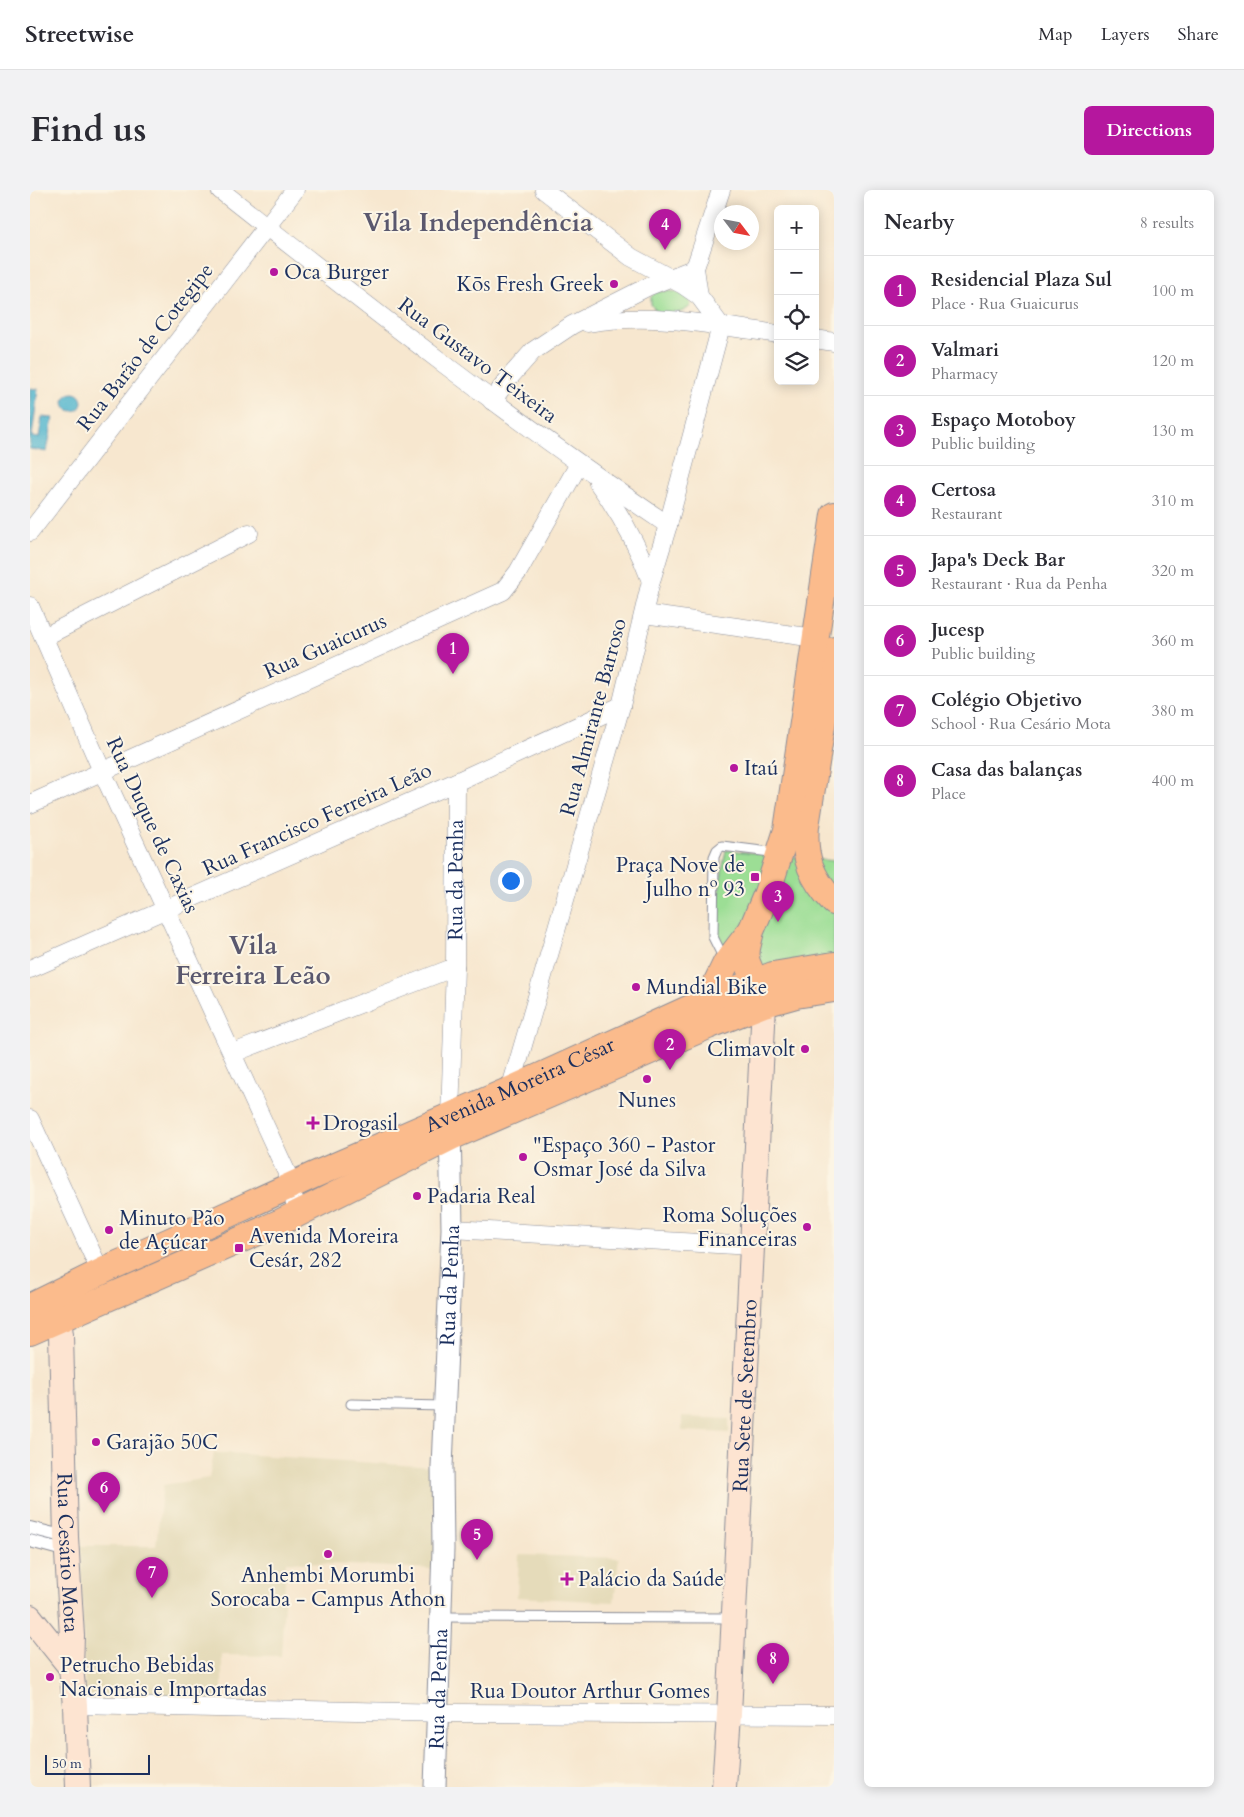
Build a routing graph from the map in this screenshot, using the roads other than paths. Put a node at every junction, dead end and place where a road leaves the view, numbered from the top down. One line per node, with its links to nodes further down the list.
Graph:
1 (220, 190): 5 (street, Rua Gustavo Teixeira)
2 (295, 190): 5 (street, Rua Barão de Cotegipe)
3 (544, 190): 6 (street)
4 (721, 190): 7 (street)
5 (267, 227): 20 (street, Rua Gustavo Teixeira); 25 (street, Rua Barão de Cotegipe)
6 (631, 257): 8 (street); 9 (street)
7 (695, 268): 8 (street); 10 (street)
8 (672, 278): 9 (street); 10 (street)
9 (647, 287): 11 (street); 14 (street)
10 (699, 296): 12 (street); 15 (street)
11 (654, 318): 12 (street); 14 (street)
12 (676, 321): 13 (street)
13 (702, 324): 15 (street); 19 (street, Rua Almirante Barroso)
14 (572, 325): 20 (street)
15 (721, 326): 16 (street); 19 (street, Rua Almirante Barroso)
16 (774, 333)
17 (819, 340): 18 (street)
18 (834, 342)
19 (714, 354): 23 (street, Rua Almirante Barroso)
20 (492, 401): 21 (street, Rua Gustavo Teixeira)
21 (584, 468): 23 (street, Rua Gustavo Teixeira); 24 (street, Rua Gustavo Teixeira); 35 (street, Rua Guaicurus)
22 (834, 515): 29 (main road)
23 (668, 526): 27 (street, Rua Almirante Barroso)
24 (628, 530): 27 (street, Rua Gustavo Teixeira); 28 (street, Rua Gustavo Teixeira)
25 (30, 532)
26 (249, 533): 32 (street)
27 (662, 545): 28 (street, Rua Almirante Barroso)
28 (651, 581): 31 (street, Rua Almirante Barroso)
29 (828, 588): 33 (main road)
30 (30, 606): 32 (street, Rua Duque de Caxias)
31 (644, 614): 33 (street); 34 (street, Rua Almirante Barroso)
32 (44, 637): 35 (street, Rua Duque de Caxias)
33 (825, 644): 38 (main road); 40 (main road)
34 (621, 706): 36 (street, Rua Francisco Ferreira Leão); 53 (street, Rua Almirante Barroso)
35 (102, 771): 37 (street, Rua Guaicurus); 41 (street, Rua Duque de Caxias)
36 (456, 782): 41 (street, Rua Francisco Ferreira Leão); 45 (street, Rua da Penha)
37 (30, 804)
38 (780, 853): 39 (main road); 43 (lane)
39 (768, 893): 40 (main road); 42 (main road)
40 (828, 896)
41 (167, 910): 46 (street, Rua Francisco Ferreira Leão); 52 (street, Rua Duque de Caxias)
42 (751, 931): 43 (main road); 49 (main road)
43 (726, 963): 51 (main road)
44 (834, 965): 49 (main road)
45 (455, 968): 52 (street); 55 (street, Rua da Penha)
46 (30, 970)
47 (834, 980): 50 (main road)
48 (834, 989): 50 (main road)
49 (759, 993): 50 (main road); 51 (main road, Avenida Moreira César); 55 (main road, Avenida Moreira César); 61 (main road, Rua Sete de Setembro)
50 (796, 995)
51 (708, 1000): 53 (main road, Avenida Moreira César)
52 (233, 1054): 56 (street, Rua Duque de Caxias)
53 (510, 1090): 55 (main road, Avenida Moreira César)
54 (30, 1119): 62 (street)
55 (450, 1127): 56 (main road, Avenida Moreira César); 57 (main road, Avenida Moreira César); 59 (street, Rua da Penha)
56 (291, 1180): 57 (street); 58 (street, Rua Duque de Caxias); 60 (main road, Avenida Moreira César)
57 (334, 1195): 58 (main road, Avenida Moreira César)
58 (298, 1213): 64 (main road, Avenida Moreira César)
59 (452, 1229): 61 (street); 67 (street, Rua da Penha)
60 (170, 1241): 62 (main road, Avenida Moreira César); 64 (main road)
61 (752, 1246): 73 (main road, Rua Sete de Setembro)
62 (111, 1267): 63 (main road, Avenida Moreira César)
63 (30, 1307)
64 (59, 1318): 65 (main road, Avenida Moreira César); 70 (main road, Rua Cesário Mota)
65 (30, 1332)
66 (351, 1404): 67 (lane)
67 (444, 1406): 72 (street, Rua da Penha)
68 (30, 1528): 70 (street)
69 (30, 1541): 70 (street)
70 (66, 1544): 74 (main road, Rua Cesário Mota)
71 (30, 1617): 74 (main road)
72 (440, 1617): 73 (lane); 76 (street, Rua da Penha)
73 (734, 1618): 77 (main road, Rua Sete de Setembro)
74 (71, 1668): 75 (main road, Rua Cesário Mota)
75 (75, 1705): 76 (street, Rua Doutor Arthur Gomes); 79 (main road, Rua Cesário Mota)
76 (436, 1712): 77 (street, Rua Doutor Arthur Gomes); 80 (street, Rua da Penha)
77 (729, 1714): 78 (street, Rua Doutor Arthur Gomes); 81 (main road, Rua Sete de Setembro)
78 (834, 1715)
79 (78, 1787)
80 (434, 1787)
81 (724, 1787)

